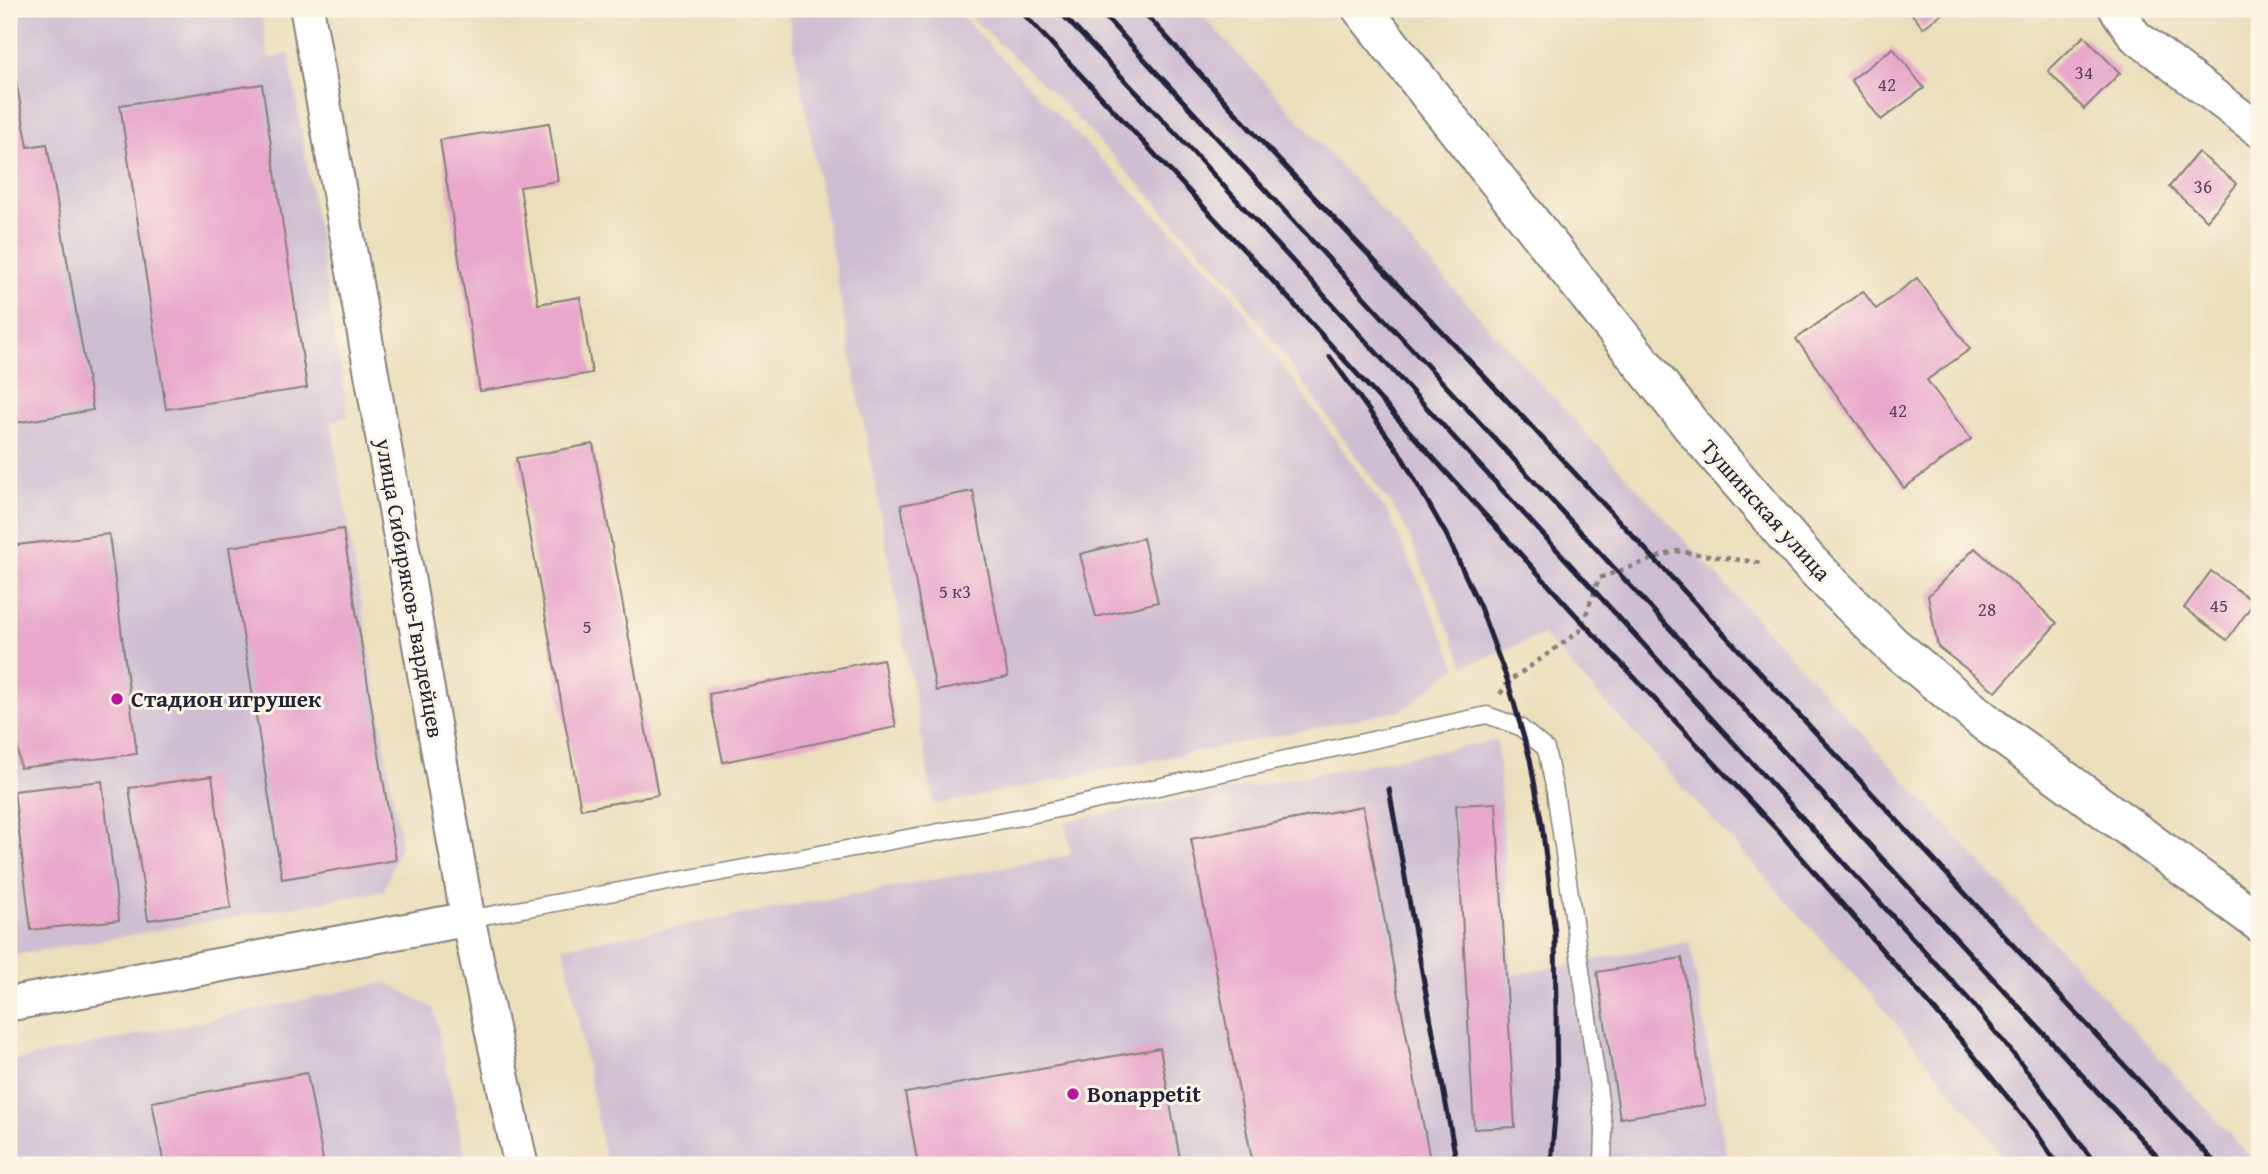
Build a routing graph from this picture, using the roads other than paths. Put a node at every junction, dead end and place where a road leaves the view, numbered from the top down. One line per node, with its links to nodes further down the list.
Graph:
1 (307, 9): 5 (street, улица Сибиряков-Гвардейцев)
2 (1362, 9): 6 (main road, Тушинская улица)
3 (2116, 9): 4 (street)
4 (2259, 130)
5 (468, 919): 7 (street); 8 (street, улица Сибиряков-Гвардейцев); 9 (lane)
6 (2259, 922)
7 (9, 1003)
8 (521, 1165)
9 (1603, 1165)

